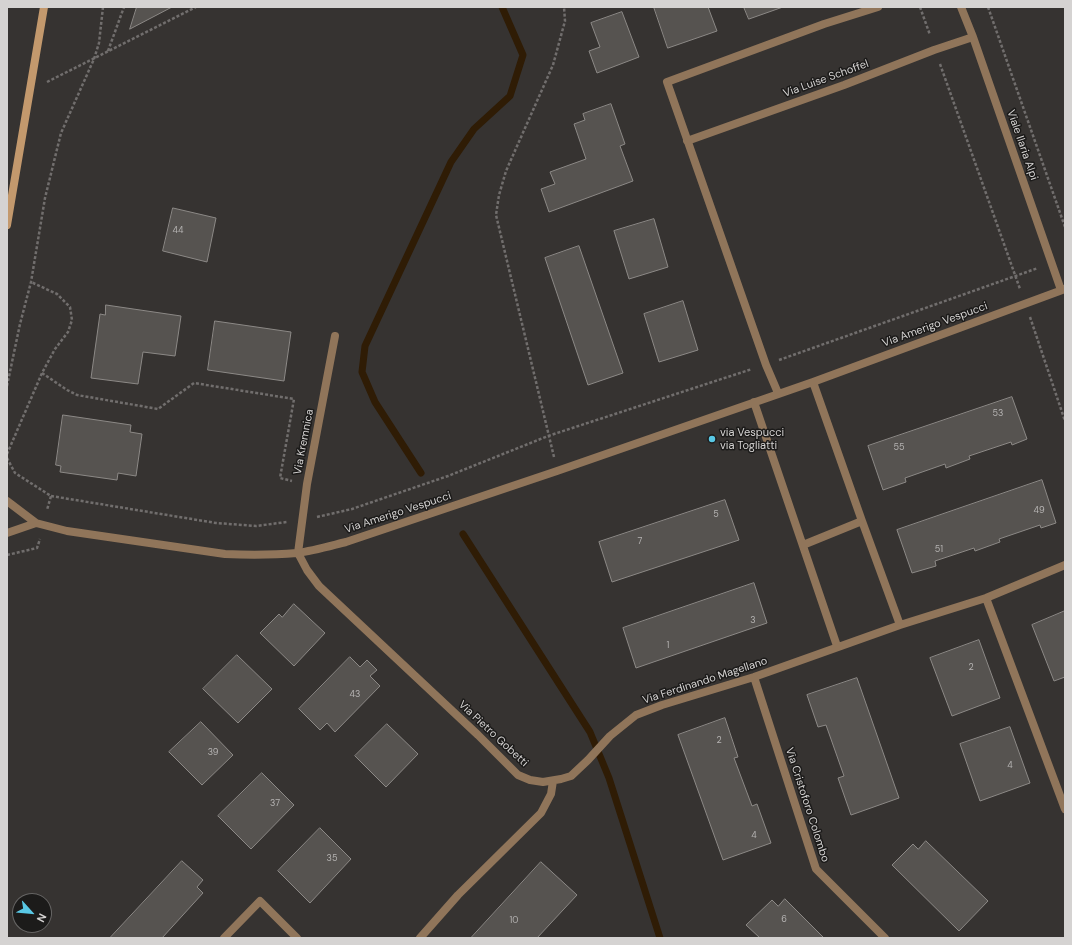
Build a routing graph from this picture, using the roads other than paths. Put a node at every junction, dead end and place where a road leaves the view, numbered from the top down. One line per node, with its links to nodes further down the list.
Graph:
1 (44, 7): 6 (street)
2 (878, 7): 5 (street)
3 (961, 7): 4 (street, Viale Ilaria Alpi)
4 (973, 37): 5 (street, Via Luise Schoffel); 7 (street, Viale Ilaria Alpi)
5 (687, 141): 10 (street)
6 (7, 220)
7 (1063, 289): 9 (street, Via Amerigo Vespucci)
8 (335, 336): 17 (street, Via Kremnica)
9 (813, 382): 10 (street, Via Amerigo Vespucci); 13 (street)
10 (778, 393): 11 (street, Via Amerigo Vespucci)
11 (754, 402): 16 (street); 17 (street, Via Amerigo Vespucci)
12 (7, 500): 14 (street, Via Amerigo Vespucci)
13 (862, 521): 16 (street); 20 (street)
14 (36, 523): 15 (street); 17 (street, Via Amerigo Vespucci)
15 (7, 533)
16 (803, 545): 21 (street)
17 (298, 553): 23 (street, Via Pietro Gobetti)
18 (1065, 565): 19 (street, Via Ferdinando Magellano)
19 (986, 598): 20 (street, Via Ferdinando Magellano); 24 (street)
20 (900, 625): 21 (street, Via Ferdinando Magellano)
21 (837, 646): 22 (street, Via Ferdinando Magellano)
22 (754, 677): 23 (street, Via Ferdinando Magellano); 28 (street, Via Cristoforo Colombo)
23 (553, 781): 27 (street)
24 (1065, 809)
25 (224, 938): 26 (street)
26 (297, 938)
27 (420, 938)
28 (885, 938)

